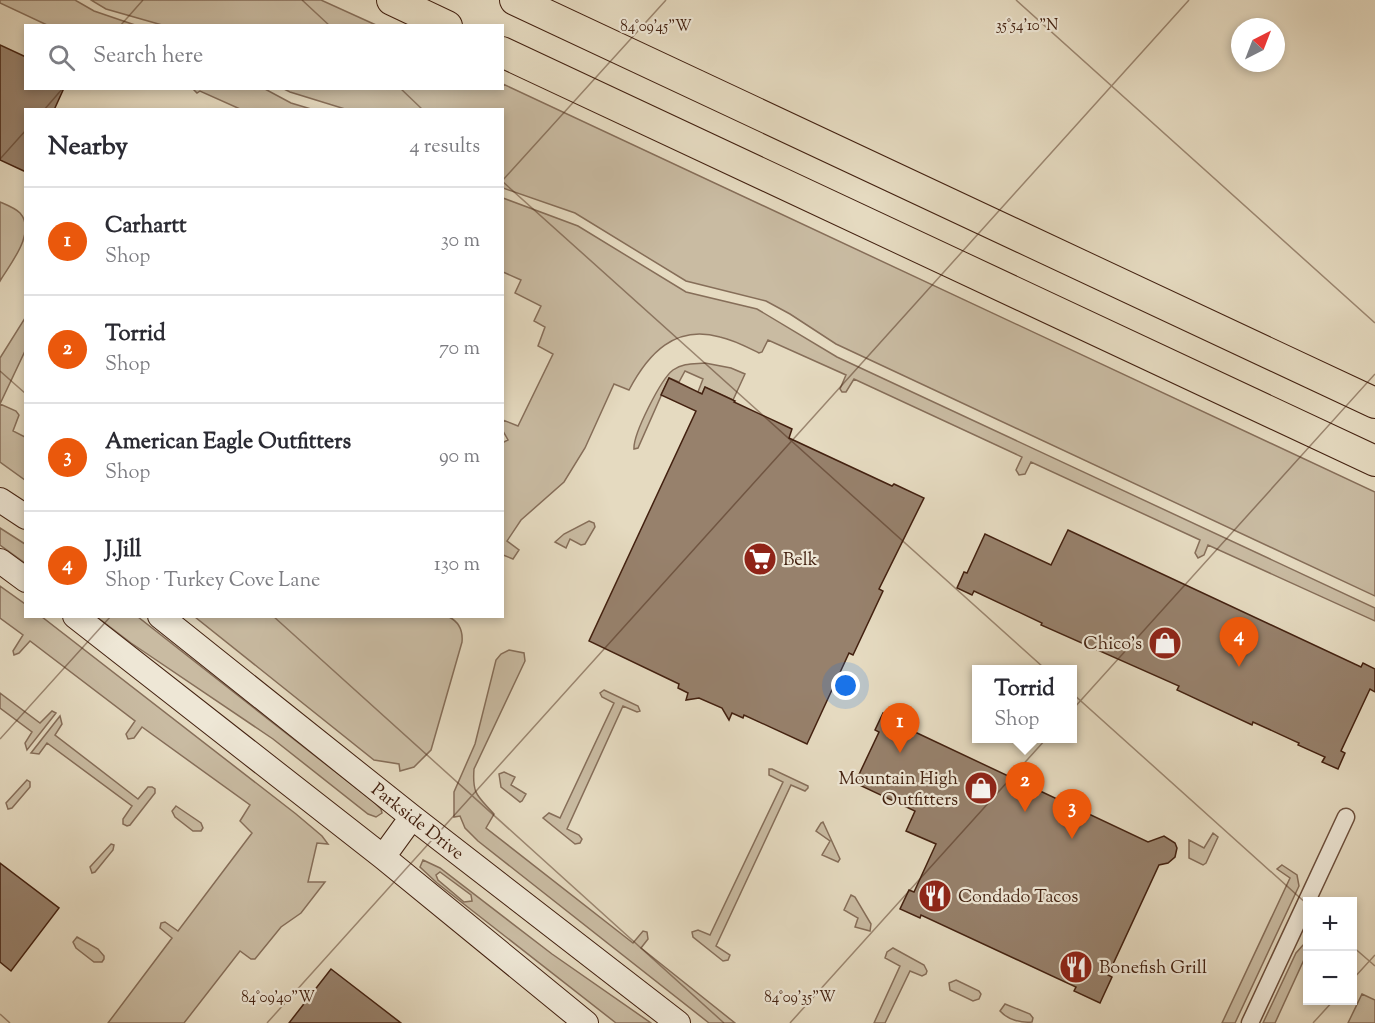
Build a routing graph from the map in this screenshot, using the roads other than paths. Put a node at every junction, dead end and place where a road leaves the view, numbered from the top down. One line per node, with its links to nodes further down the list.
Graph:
1 (392, 0): 3 (highway)
2 (515, 0): 5 (highway)
3 (443, 24)
4 (504, 53): 6 (highway)
5 (1375, 403)
6 (1375, 461)
7 (0, 500): 8 (street)
8 (24, 516)
9 (0, 561): 10 (street)
10 (24, 579)
11 (78, 618): 15 (street)
12 (163, 618): 13 (street, Parkside Drive)
13 (412, 817): 15 (street); 17 (street, Parkside Drive)
14 (1346, 817): 18 (street)
15 (383, 857): 16 (street)
16 (586, 1023)
17 (678, 1023)
18 (1250, 1023)

